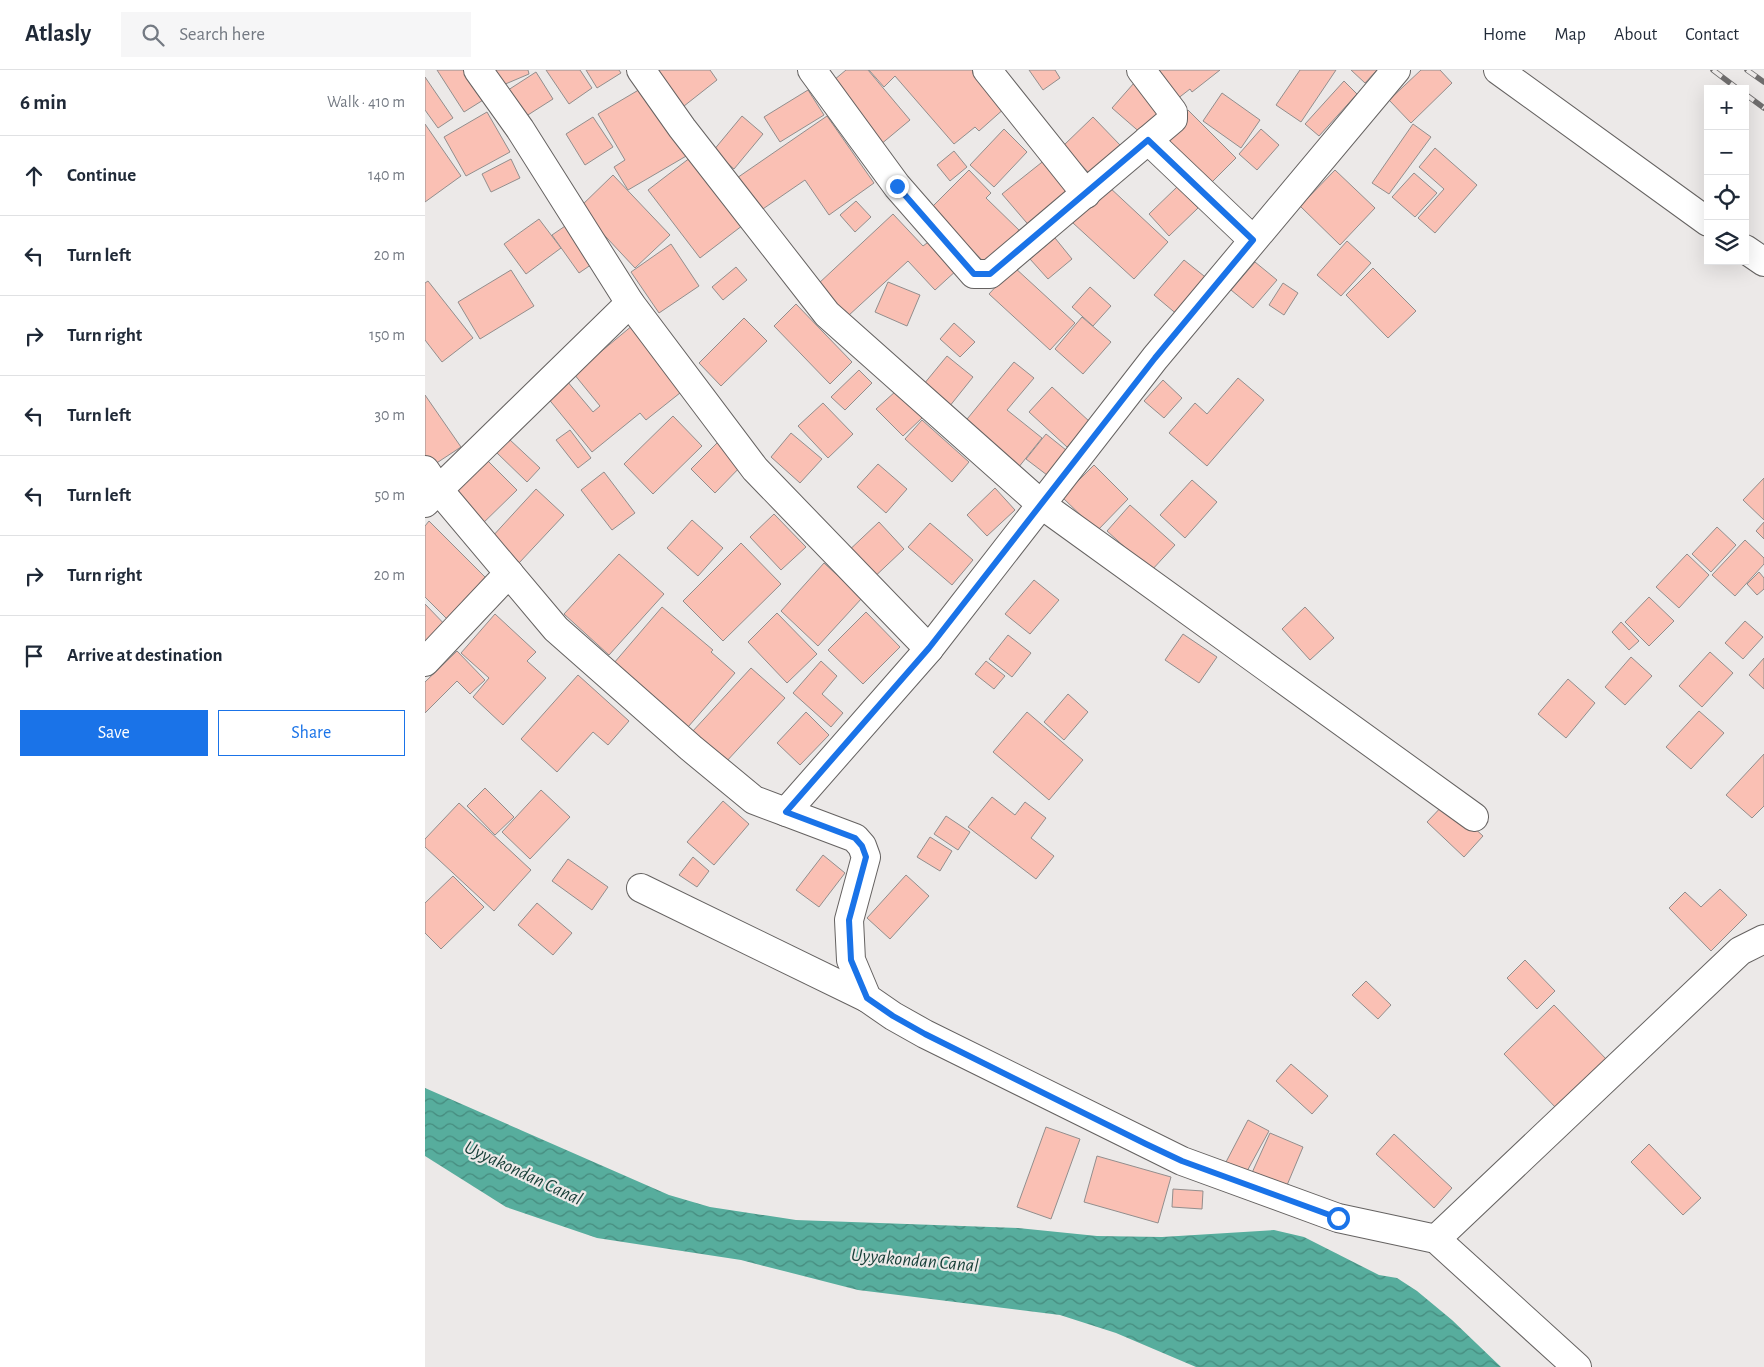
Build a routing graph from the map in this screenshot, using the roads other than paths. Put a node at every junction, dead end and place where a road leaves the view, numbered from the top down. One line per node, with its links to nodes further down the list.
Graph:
1 (478, 70): 14 (street)
2 (641, 70): 16 (street)
3 (812, 70): 9 (street)
4 (987, 70): 9 (street)
5 (1141, 70): 8 (street)
6 (1396, 70): 11 (street)
7 (1498, 70): 10 (street)
8 (1148, 140): 9 (street); 11 (street)
9 (1086, 194)
10 (1705, 220)
11 (1253, 240): 16 (street)
12 (1749, 252): 13 (street)
13 (1764, 262)
14 (630, 303): 15 (street); 18 (street)
15 (429, 487): 17 (street)
16 (1042, 505): 18 (street); 21 (street)
17 (509, 573): 19 (street); 20 (street)
18 (929, 648): 20 (street)
19 (425, 662)
20 (786, 812): 24 (street)
21 (1474, 817)
22 (641, 888): 24 (street)
23 (1764, 939): 25 (street)
24 (867, 998): 25 (street)
25 (1435, 1239): 26 (street)
26 (1577, 1367)

